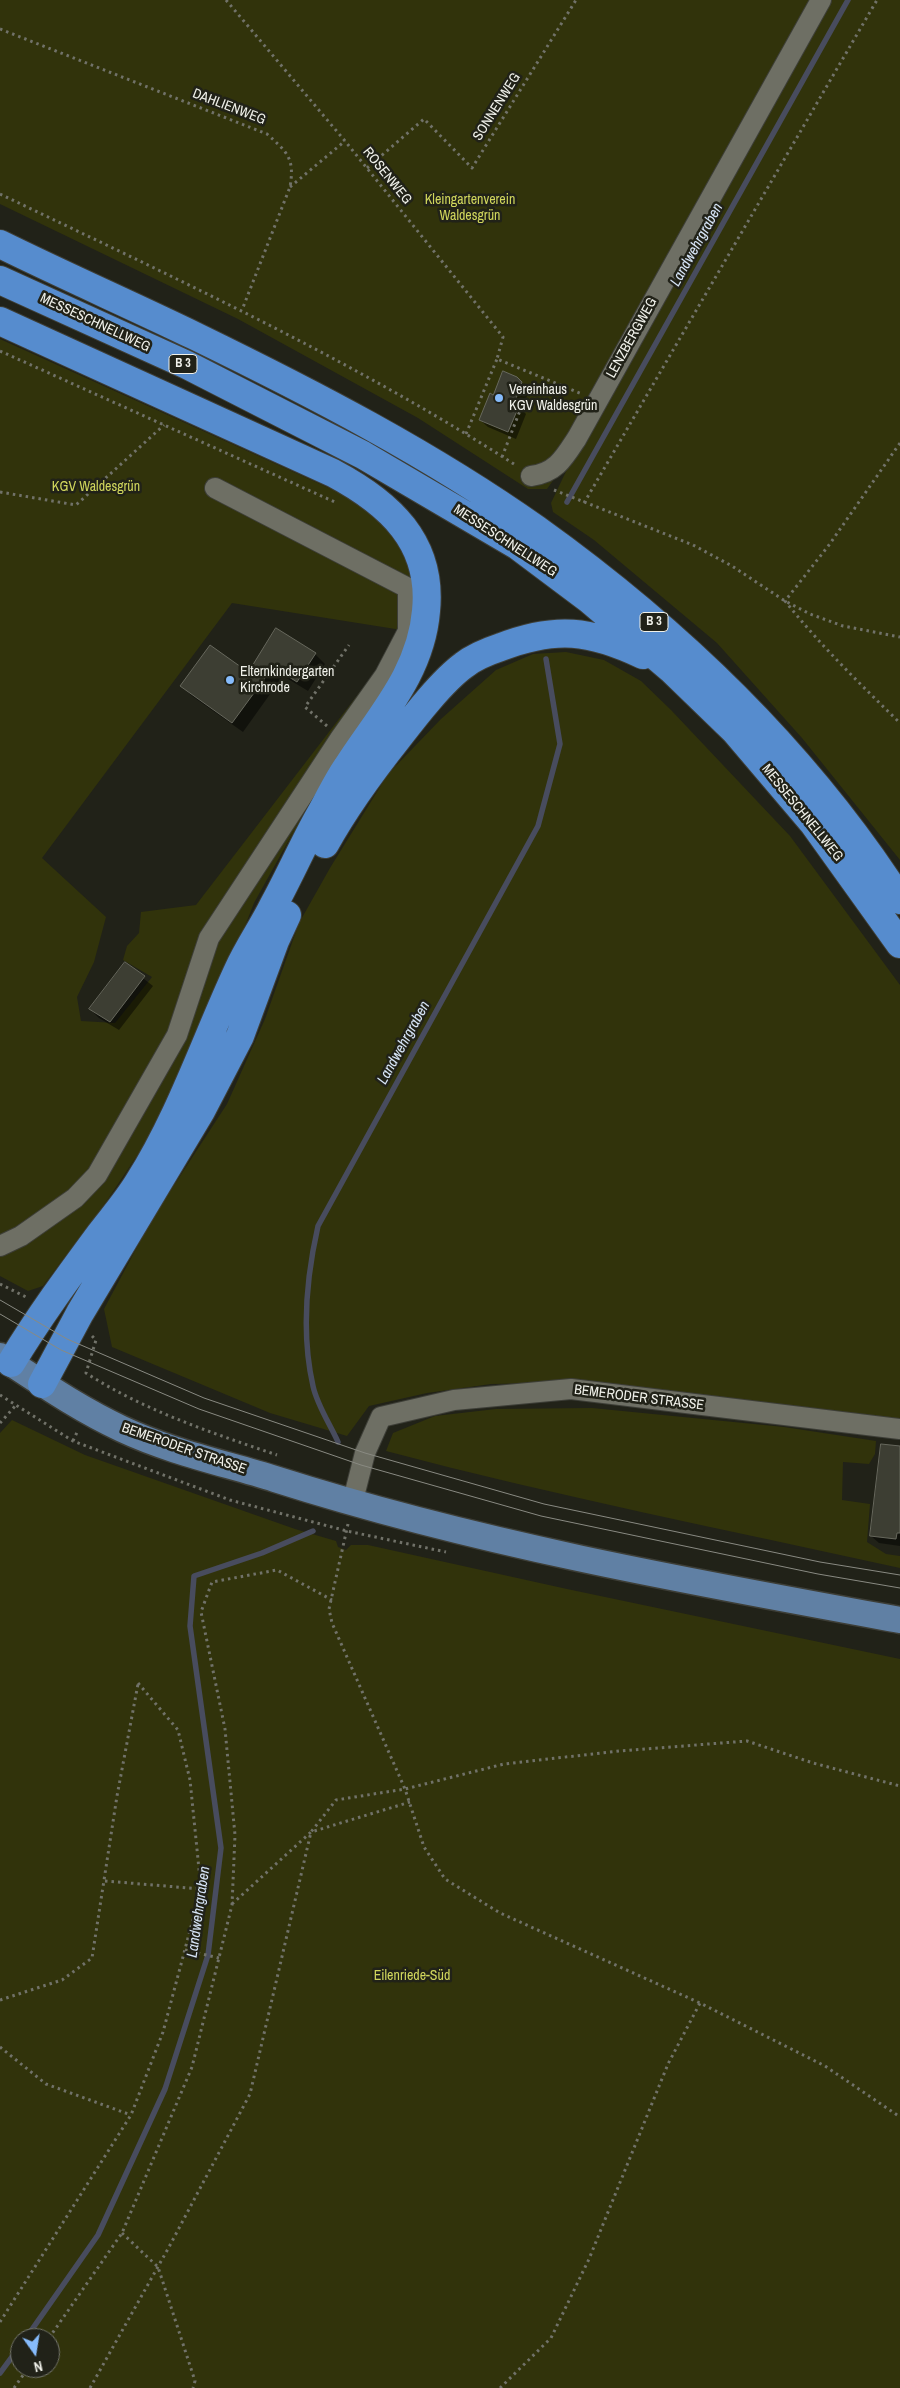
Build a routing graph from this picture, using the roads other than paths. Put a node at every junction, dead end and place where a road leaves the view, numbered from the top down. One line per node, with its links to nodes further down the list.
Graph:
1 (821, 0): 5 (lane, LENZBERGWEG)
2 (0, 244): 8 (highway, MESSESCHNELLWEG / B 3)
3 (0, 280): 7 (highway, MESSESCHNELLWEG / B 3)
4 (0, 321): 11 (highway)
5 (531, 476)
6 (214, 488): 10 (lane)
7 (672, 669): 9 (highway, MESSESCHNELLWEG / B 3); 12 (highway)
8 (900, 900)
9 (900, 944)
10 (0, 1246)
11 (6, 1360): 12 (main road, BEMERODER STRASSE)
12 (42, 1384): 14 (main road, BEMERODER STRASSE)
13 (900, 1429): 14 (lane, BEMERODER STRASSE)
14 (352, 1504): 15 (main road, BEMERODER STRASSE)
15 (900, 1620)

